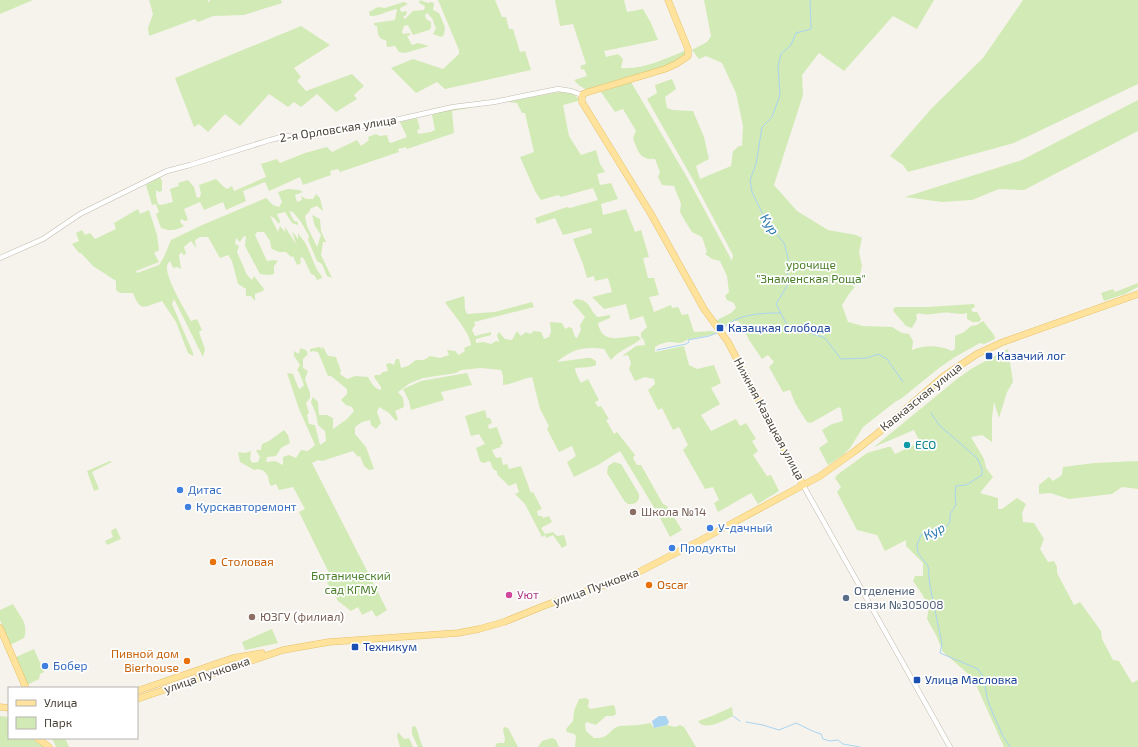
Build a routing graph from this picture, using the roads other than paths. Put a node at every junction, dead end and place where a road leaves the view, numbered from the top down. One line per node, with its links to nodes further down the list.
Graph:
1 (668, 0): 2 (main road)
2 (582, 95): 3 (street, 2-я Орловская улица); 5 (main road, Нижняя Казацкая улица)
3 (0, 258)
4 (1138, 294): 5 (main road, Кавказская улица)
5 (803, 484): 7 (main road, улица Пучковка); 15 (street, Нижняя Казацкая улица)
6 (0, 628): 10 (main road)
7 (277, 651): 8 (main road, улица Пучковка); 9 (main road, улица Пучковка)
8 (181, 676): 9 (main road); 11 (main road, улица Пучковка)
9 (184, 683): 12 (main road, улица Пучковка)
10 (26, 687)
11 (138, 691)
12 (138, 699)
13 (38, 739): 14 (main road)
14 (50, 747)
15 (950, 747)

